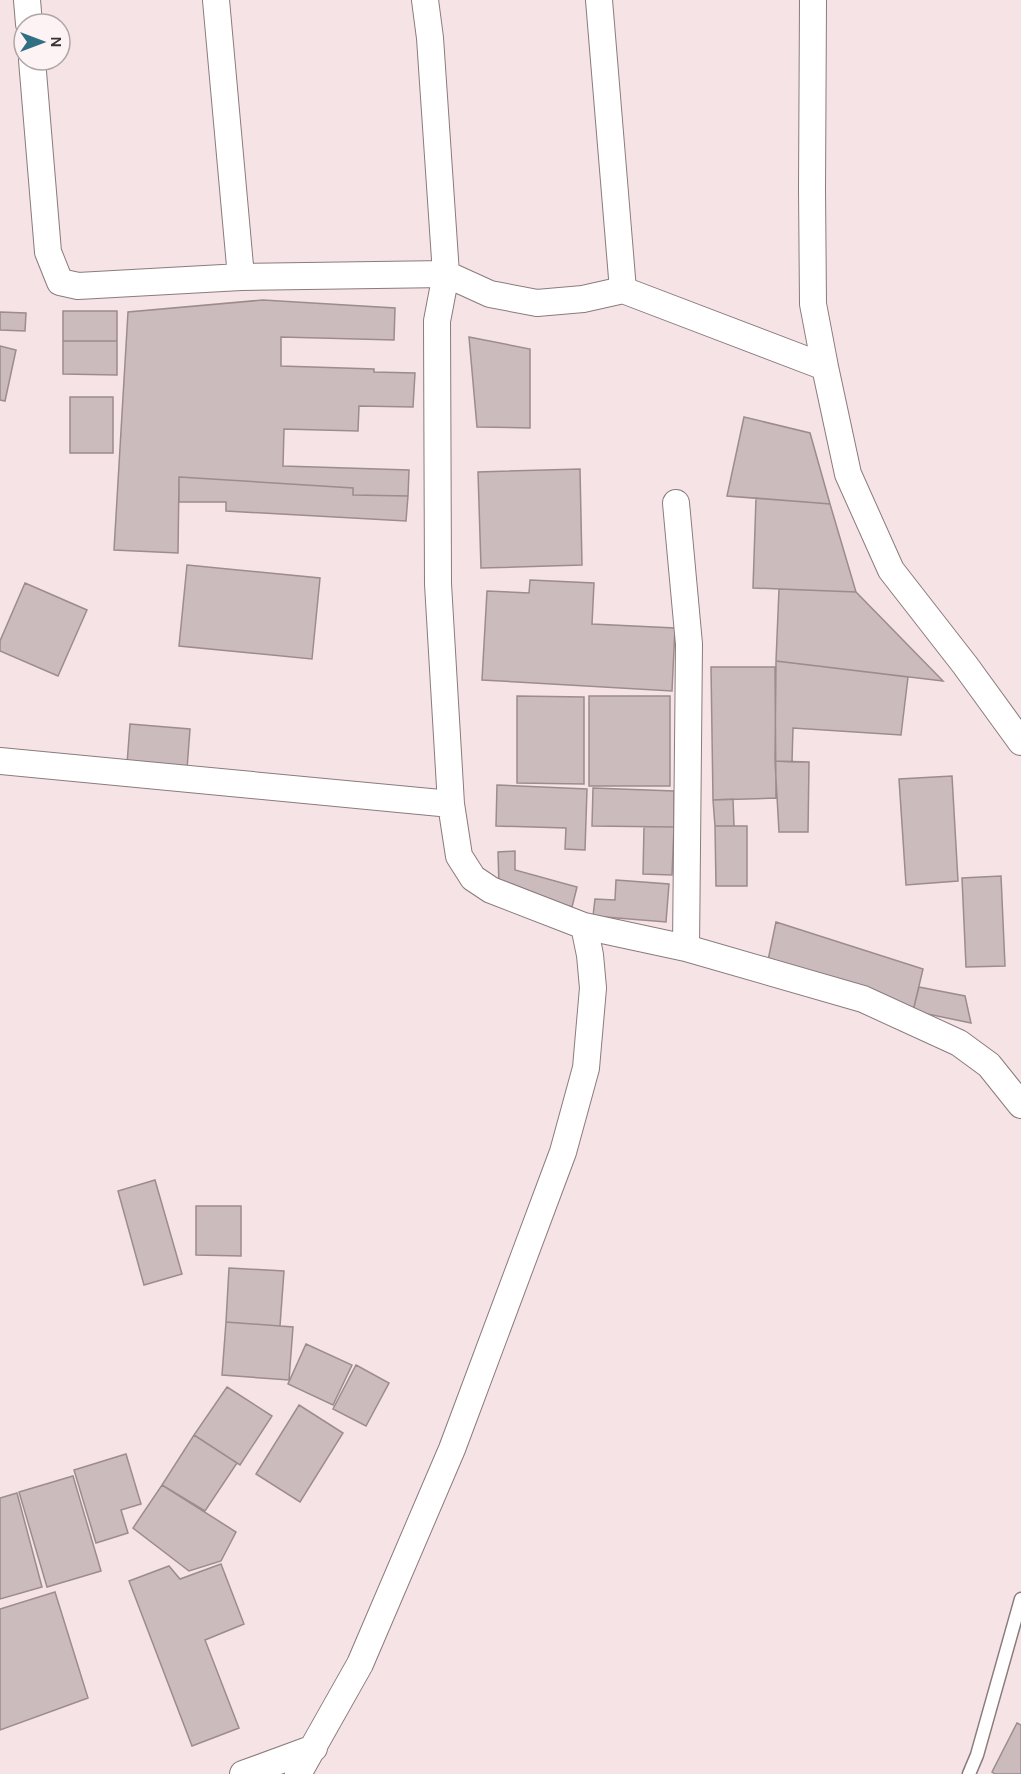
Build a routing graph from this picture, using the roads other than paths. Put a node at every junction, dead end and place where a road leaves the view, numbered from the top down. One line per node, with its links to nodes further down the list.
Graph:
1 (216, 0): 7 (street)
2 (425, 0): 6 (street)
3 (599, 0): 8 (street)
4 (813, 0): 9 (street)
5 (33, 72): 7 (street)
6 (446, 274): 7 (street); 8 (street); 13 (street)
7 (241, 277)
8 (623, 290): 9 (street)
9 (825, 367): 11 (street)
10 (676, 503): 15 (street)
11 (1021, 742)
12 (0, 761): 13 (street)
13 (451, 804): 14 (street)
14 (584, 926): 15 (street); 18 (street)
15 (686, 948): 16 (street)
16 (1021, 1105)
17 (1021, 1599): 21 (lane)
18 (314, 1748): 19 (street); 20 (street)
19 (243, 1774)
20 (298, 1774)
21 (969, 1774)

